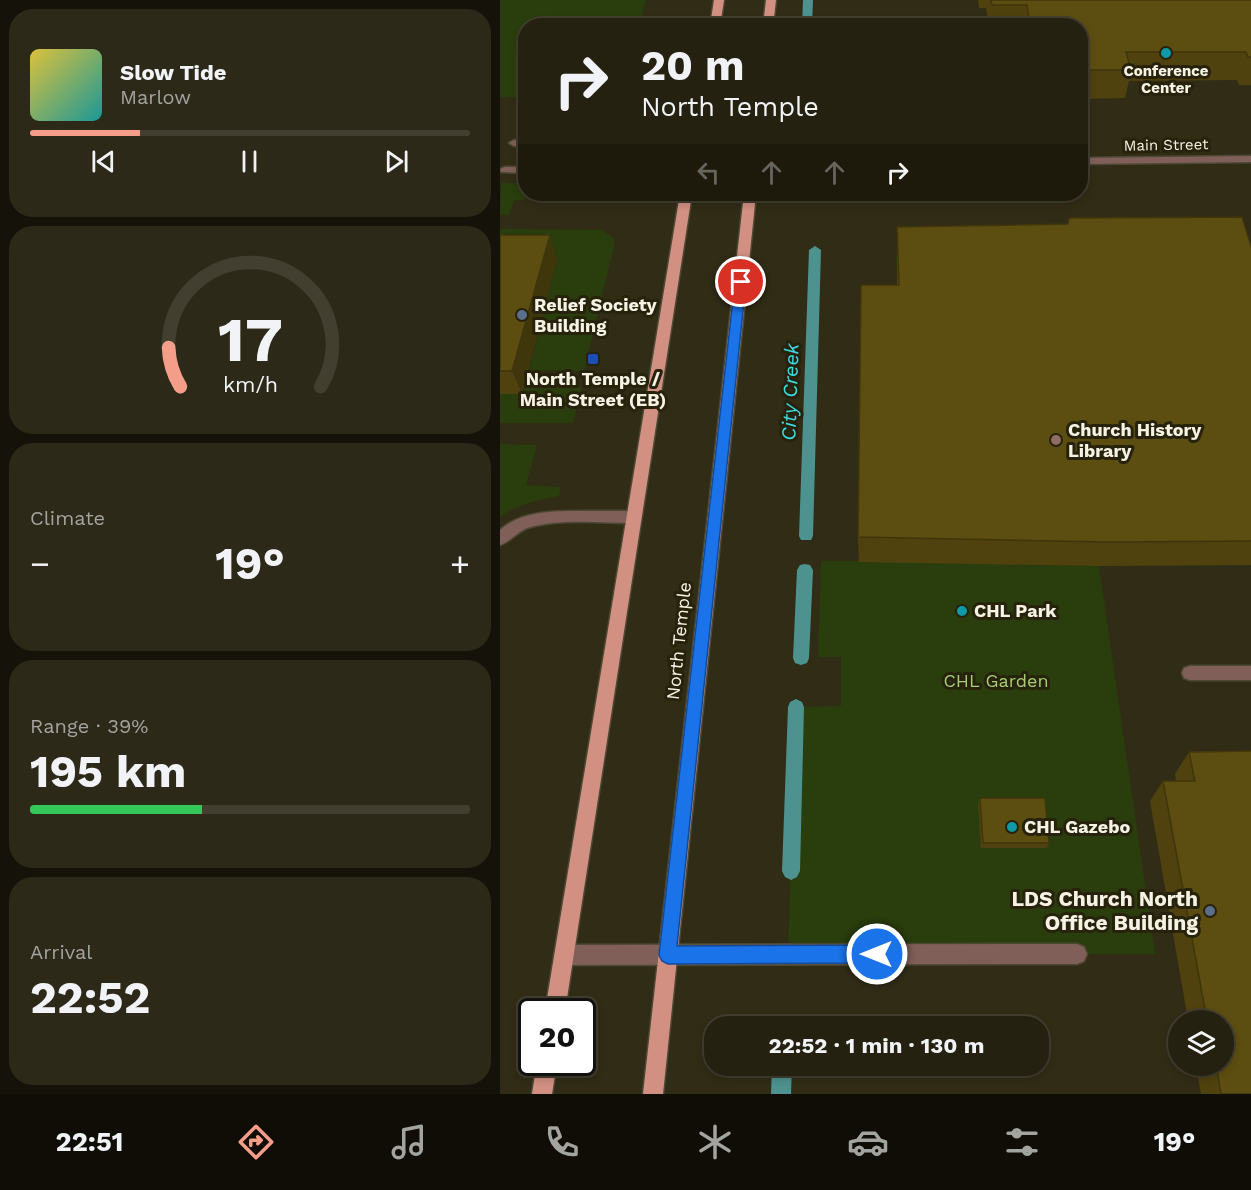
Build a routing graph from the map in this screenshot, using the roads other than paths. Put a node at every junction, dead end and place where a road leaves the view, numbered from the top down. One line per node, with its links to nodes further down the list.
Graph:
1 (719, 0): 3 (main road)
2 (771, 0): 4 (main road)
3 (716, 18)
4 (769, 18)
5 (1252, 159): 6 (street, Main Street)
6 (1088, 161)
7 (505, 170): 8 (street)
8 (518, 170)
9 (685, 201): 11 (main road)
10 (749, 201): 17 (main road, North Temple)
11 (634, 517): 12 (street); 16 (main road)
12 (500, 539)
13 (1190, 673): 14 (street)
14 (1252, 673)
15 (1078, 954): 17 (street)
16 (564, 955): 17 (street); 18 (main road)
17 (668, 955): 21 (main road, North Temple)
18 (557, 998)
19 (545, 1076): 20 (main road)
20 (542, 1094)
21 (653, 1094)

